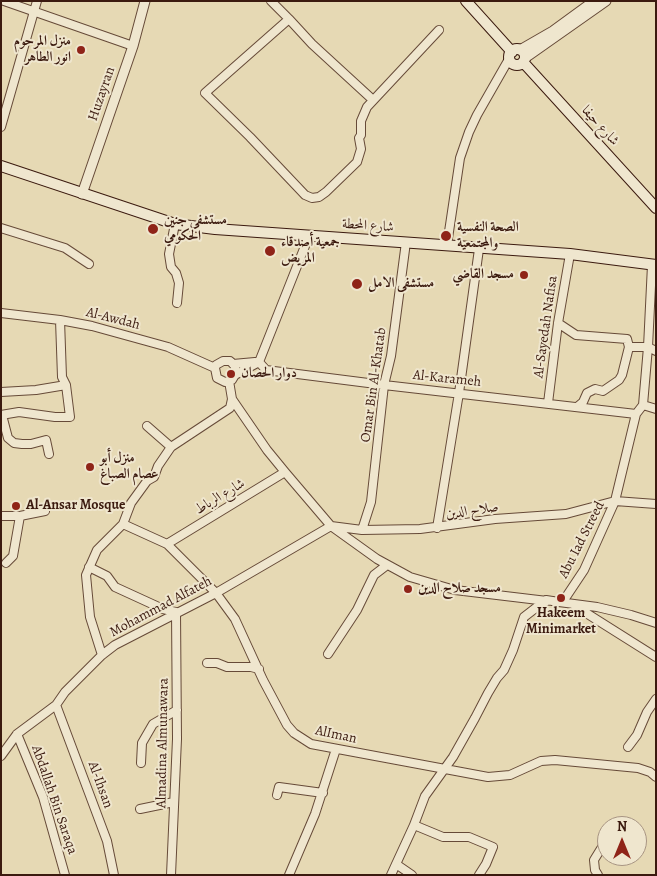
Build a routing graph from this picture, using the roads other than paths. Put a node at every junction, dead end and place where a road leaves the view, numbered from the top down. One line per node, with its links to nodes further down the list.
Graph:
1 (4, 1): 8 (street)
2 (37, 1): 8 (street)
3 (145, 1): 11 (street, Huzayran)
4 (271, 1): 9 (street)
5 (466, 1): 12 (main road, شارع حيفا)
6 (594, 1): 12 (street)
7 (606, 1): 12 (street)
8 (34, 12): 11 (street); 14 (street)
9 (289, 19): 13 (street); 13 (street)
10 (439, 30): 13 (street)
11 (133, 46): 16 (street, Huzayran)
12 (517, 57): 17 (main road, شارع حيفا); 22 (street)
13 (373, 100)
14 (1, 127)
15 (1, 166): 16 (main road, شارع المحطة)
16 (82, 194): 18 (main road, شارع المحطة)
17 (656, 208)
18 (175, 224): 20 (main road, شارع المحطة); 27 (street)
19 (1, 228): 25 (street)
20 (309, 236): 21 (main road, شارع المحطة); 34 (street)
21 (406, 242): 22 (main road, شارع المحطة); 40 (street, Omar Bin Al-Khatab)
22 (447, 245): 23 (main road, شارع المحطة)
23 (479, 249): 24 (main road, شارع المحطة); 42 (street)
24 (570, 254): 26 (main road, شارع المحطة); 30 (street, Al-Sayedah Nafisa)
25 (89, 264)
26 (654, 265): 32 (street)
27 (177, 303)
28 (1, 313): 29 (street, Al-Awdah)
29 (60, 320): 36 (street, Al-Awdah); 39 (street)
30 (558, 323): 31 (street); 44 (street, Al-Sayedah Nafisa)
31 (629, 347): 32 (street); 46 (street)
32 (648, 347): 33 (street); 45 (street)
33 (656, 352)
34 (259, 362): 35 (street); 37 (street); 40 (street, Al-Karameh)
35 (233, 364): 36 (street); 37 (street)
36 (215, 368): 38 (street)
37 (235, 375): 38 (street)
38 (229, 381): 43 (street)
39 (66, 385): 41 (street); 49 (street)
40 (384, 385): 42 (street, Al-Karameh); 62 (street, Omar Bin Al-Khatab)
41 (1, 392)
42 (459, 392): 44 (street, Al-Karameh); 61 (street)
43 (232, 399): 51 (street); 53 (street)
44 (548, 403): 46 (street, Al-Karameh)
45 (643, 405): 47 (street); 48 (street)
46 (577, 407): 48 (street, Al-Karameh)
47 (656, 409)
48 (636, 414): 54 (street, Abu Iad Streed)
49 (2, 415): 52 (street)
50 (147, 426): 51 (street)
51 (171, 447): 59 (street)
52 (50, 454)
53 (285, 472): 60 (street); 63 (street, شارع الرباط)
54 (616, 502): 55 (street, صلاح الدين); 61 (street, صلاح الدين); 68 (street, Abu Iad Streed)
55 (656, 504)
56 (45, 511): 58 (street)
57 (1, 516): 58 (street)
58 (20, 516): 64 (street)
59 (123, 524): 63 (street, AlIman); 66 (street)
60 (331, 526): 62 (street, صلاح الدين); 65 (street); 67 (street, Mohammad Alfateh)
61 (437, 528): 62 (street, صلاح الدين)
62 (362, 530)
63 (168, 544): 67 (street, AlIman)
64 (6, 563)
65 (387, 565): 68 (street); 72 (street)
66 (89, 567): 70 (street); 73 (street)
67 (216, 593): 70 (street, Mohammad Alfateh); 76 (street, AlIman)
68 (546, 600): 69 (street); 85 (street)
69 (573, 604): 71 (street); 74 (street)
70 (176, 612): 73 (street, Mohammad Alfateh); 79 (street, Almadina Almunawara)
71 (656, 623)
72 (328, 654)
73 (102, 655): 78 (street, Mohammad Alfateh)
74 (656, 657)
75 (207, 662): 76 (street)
76 (259, 669): 82 (street, AlIman)
77 (656, 700): 81 (street)
78 (56, 705): 80 (street, Mohammad Alfateh); 95 (street, Al-Ihsan)
79 (177, 710): 84 (street); 89 (street, Almadina Almunawara)
80 (18, 734): 83 (street, Mohammad Alfateh); 94 (street, Abdallah Bin Saraqa)
81 (628, 746)
82 (336, 749): 85 (street, AlIman); 87 (street)
83 (1, 756)
84 (141, 762)
85 (444, 769): 86 (street, AlIman); 91 (street)
86 (656, 777)
87 (323, 794): 88 (street); 97 (street)
88 (277, 795)
89 (174, 802): 90 (street); 96 (street, Almadina Almunawara)
90 (140, 809)
91 (414, 825): 93 (street); 100 (street)
92 (597, 855): 101 (street)
93 (396, 864): 98 (street); 99 (street)
94 (65, 875)
95 (114, 875)
96 (171, 875)
97 (290, 875)
98 (391, 875)
99 (412, 875)
100 (479, 875)
101 (598, 875)

